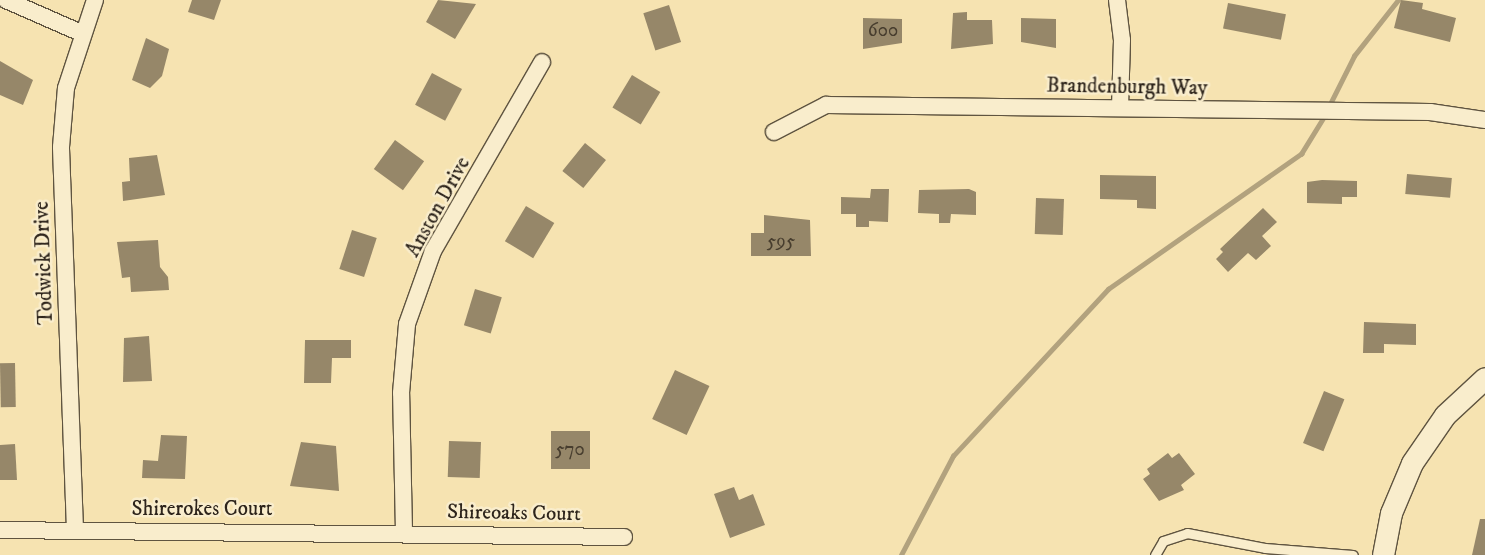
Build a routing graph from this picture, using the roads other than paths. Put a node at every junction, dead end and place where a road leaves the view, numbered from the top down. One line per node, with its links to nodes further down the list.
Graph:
1 (6, 0): 4 (street)
2 (95, 0): 4 (street, Todwick Drive)
3 (1117, 0): 6 (street)
4 (81, 32): 11 (street, Todwick Drive)
5 (542, 62): 12 (street, Anston Drive)
6 (1120, 108): 7 (street, Brandenburgh Way); 8 (street, Brandenburgh Way)
7 (1485, 120)
8 (774, 132)
9 (1485, 378): 16 (street)
10 (0, 530): 11 (street, Shirerokes Court)
11 (75, 530): 12 (street, Shirerokes Court)
12 (404, 532): 13 (street, Shireoaks Court)
13 (624, 537)
14 (1155, 555): 15 (lane)
15 (1353, 555)
16 (1383, 555)

